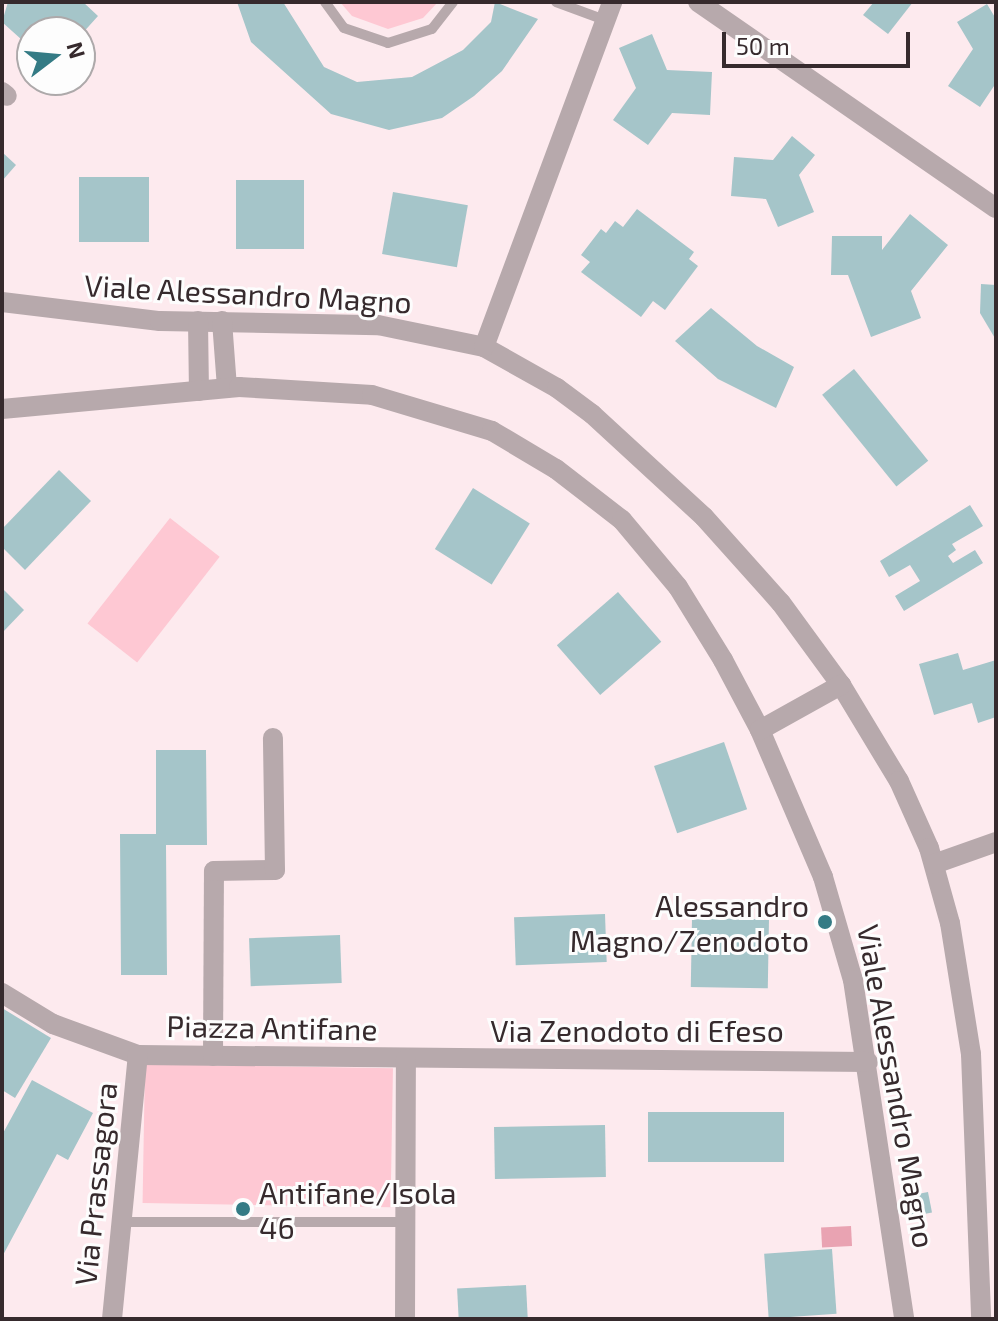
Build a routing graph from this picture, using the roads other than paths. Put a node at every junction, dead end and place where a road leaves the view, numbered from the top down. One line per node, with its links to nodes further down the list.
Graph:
1 (325, 2): 2 (lane)
2 (453, 2)
3 (556, 2): 5 (lane)
4 (698, 2): 6 (street)
5 (609, 11): 10 (street)
6 (996, 208)
7 (2, 302): 8 (street, Viale Alessandro Magno)
8 (198, 321): 9 (street, Viale Alessandro Magno); 12 (street)
9 (222, 321): 10 (street, Viale Alessandro Magno); 11 (street)
10 (484, 347): 14 (street, Viale Alessandro Magno)
11 (227, 388): 12 (street, Viale Alessandro Magno); 15 (street, Viale Alessandro Magno)
12 (199, 391): 13 (street, Viale Alessandro Magno)
13 (2, 409)
14 (841, 685): 15 (street); 18 (street, Viale Alessandro Magno)
15 (760, 730): 23 (street, Viale Alessandro Magno)
16 (273, 738): 21 (street)
17 (996, 842): 18 (street)
18 (934, 864): 29 (street, Viale Alessandro Magno)
19 (2, 993): 20 (street, Piazza Antifane)
20 (138, 1055): 21 (street, Piazza Antifane); 24 (street, Via Prassagora)
21 (213, 1056): 22 (street, Piazza Antifane)
22 (406, 1059): 23 (street, Via Zenodoto di Efeso); 25 (street)
23 (868, 1062): 28 (street, Viale Alessandro Magno)
24 (122, 1222): 25 (lane); 26 (street, Via Prassagora)
25 (405, 1222): 27 (street)
26 (112, 1319)
27 (405, 1319)
28 (904, 1319)
29 (981, 1319)

